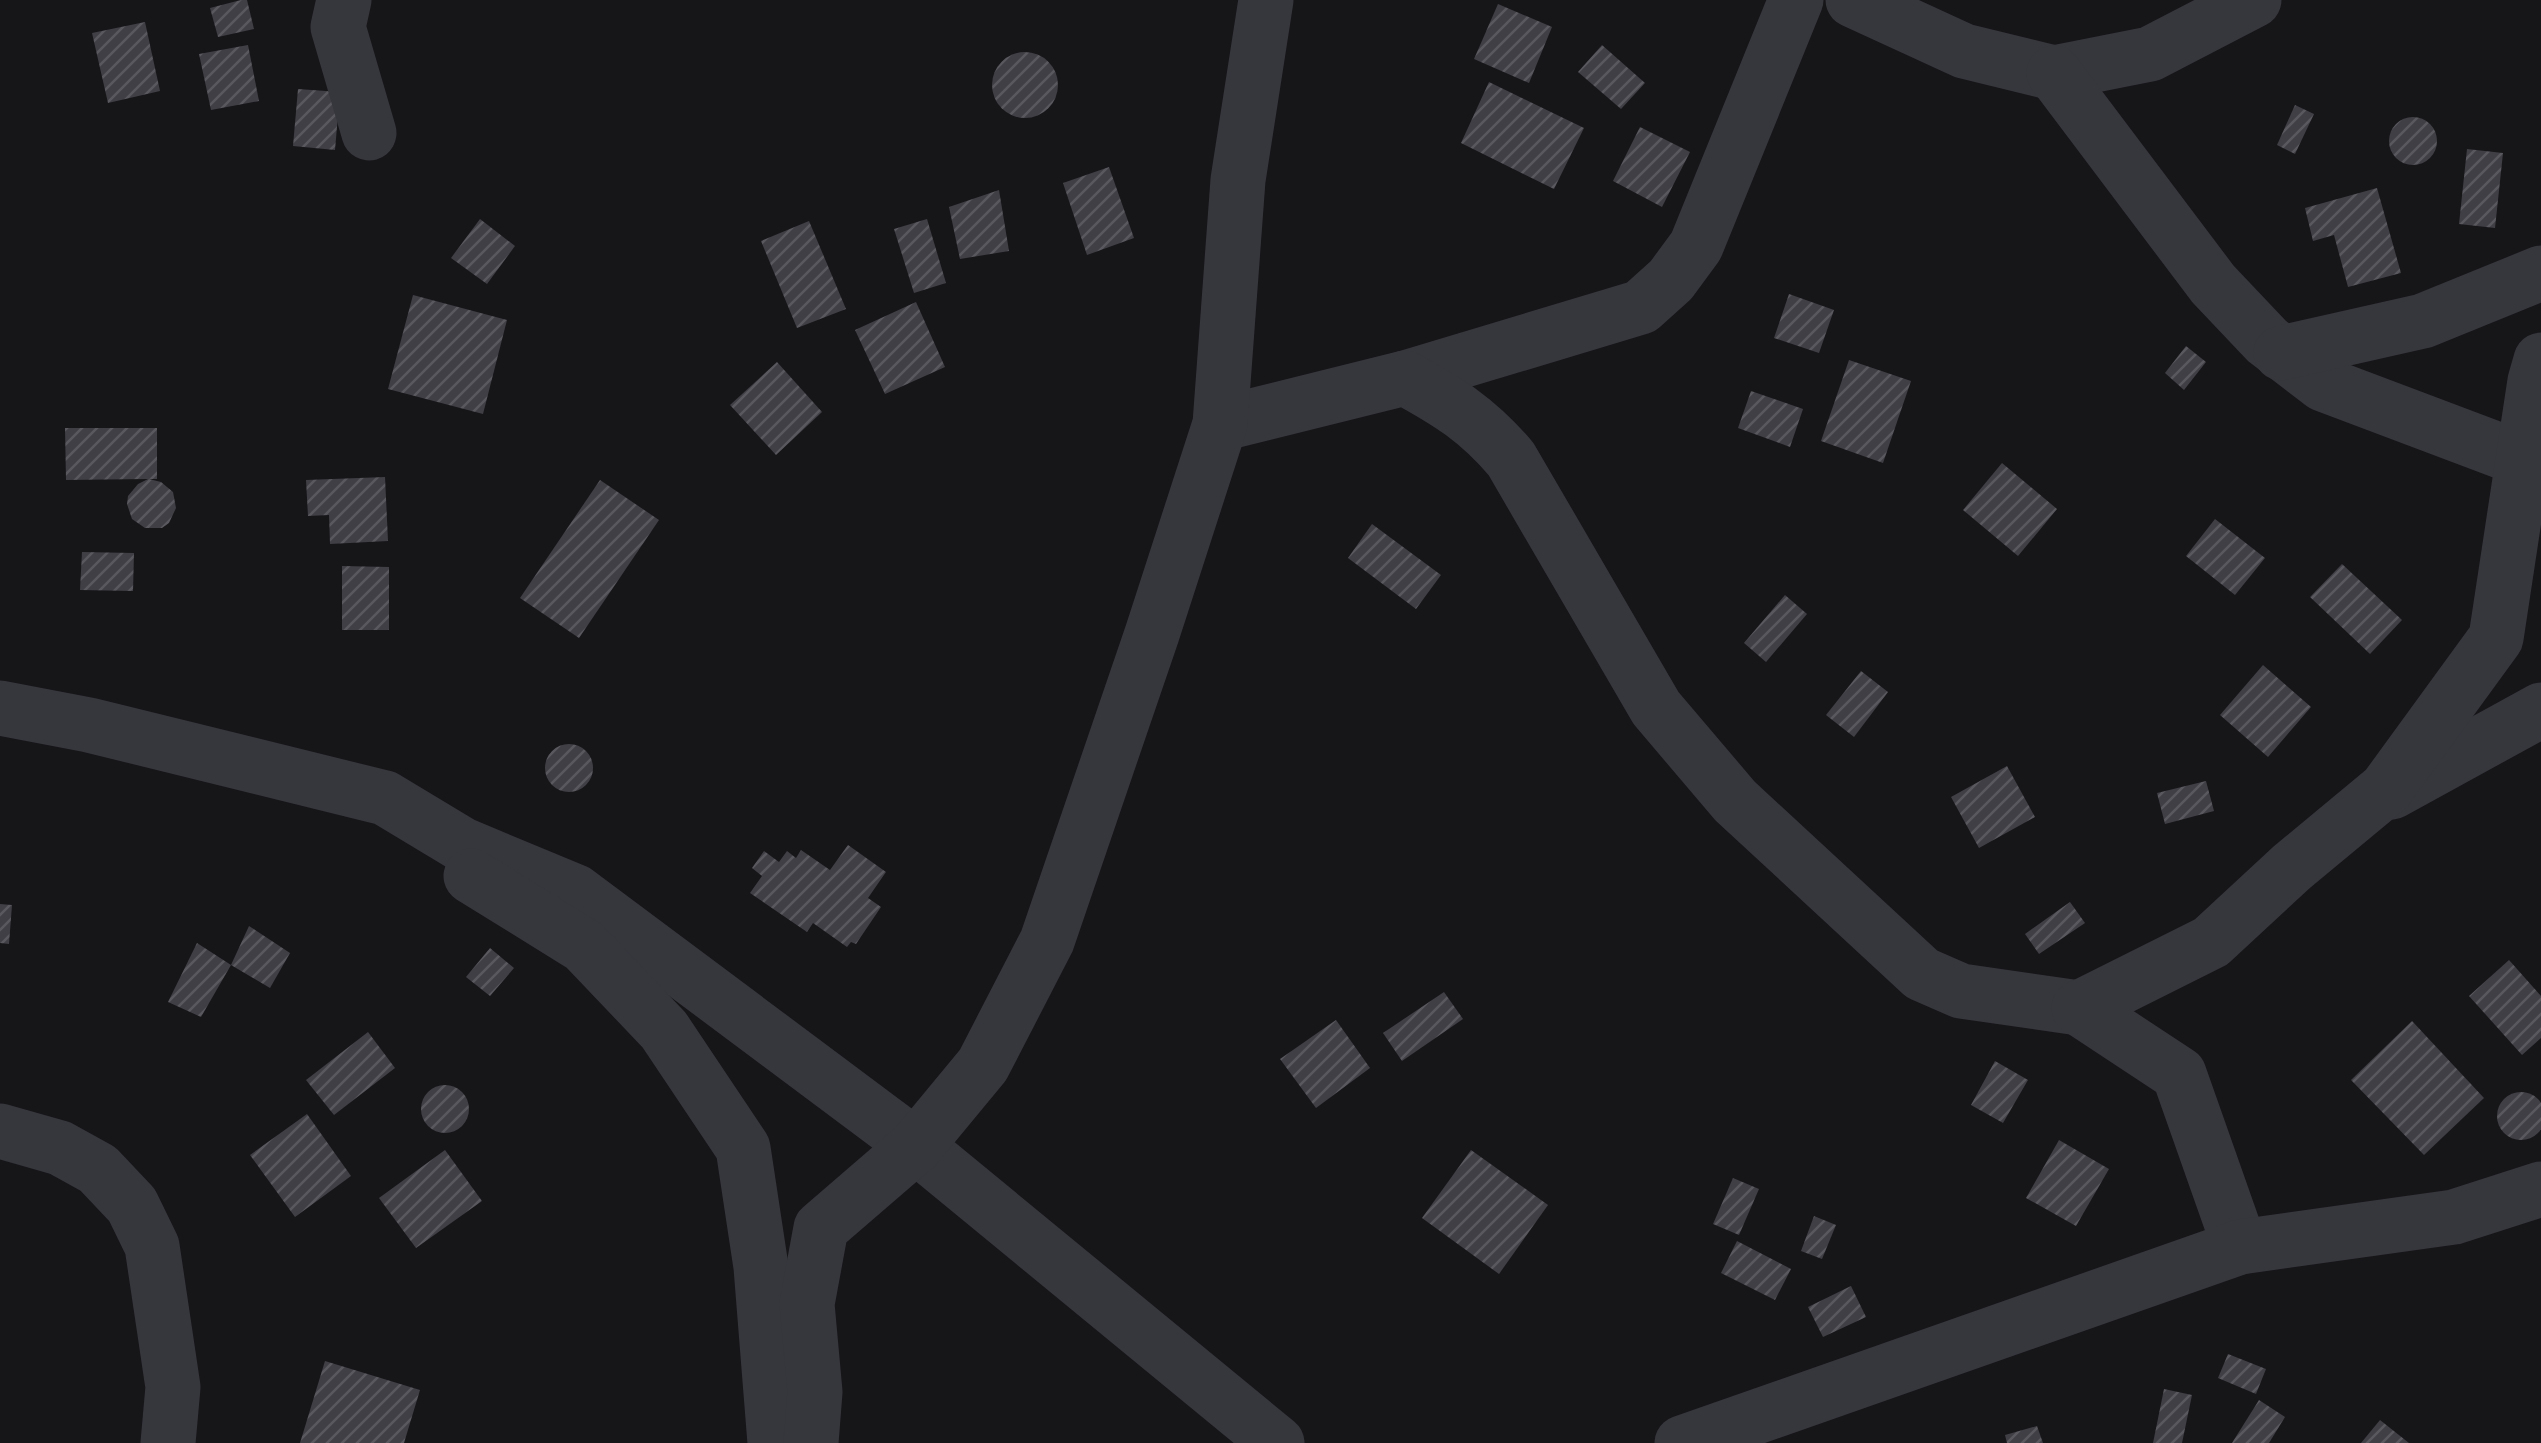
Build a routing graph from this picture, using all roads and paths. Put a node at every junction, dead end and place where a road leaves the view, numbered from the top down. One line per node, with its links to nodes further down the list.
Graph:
1 (344, 0): 7 (street)
2 (1266, 0): 12 (street)
3 (1796, 0): 11 (street)
4 (1853, 0): 6 (street)
5 (2254, 0): 6 (street)
6 (2054, 74): 9 (street)
7 (369, 132)
8 (2541, 274): 9 (street)
9 (2281, 353): 13 (street)
10 (2541, 360): 13 (street)
11 (1405, 378): 12 (street); 19 (street)
12 (1220, 424): 21 (street)
13 (2532, 466): 14 (street); 18 (street)
14 (2541, 528)
15 (0, 708): 17 (street)
16 (2541, 710): 18 (street)
17 (344, 788): 21 (street); 25 (street)
18 (2367, 805): 19 (street)
19 (2079, 1008): 23 (street)
20 (0, 1131): 24 (street)
21 (916, 1146): 26 (street); 27 (street)
22 (2541, 1189): 23 (street)
23 (2240, 1247): 28 (street)
24 (168, 1443)
25 (775, 1443)
26 (811, 1443)
27 (1277, 1443)
28 (1682, 1443)

